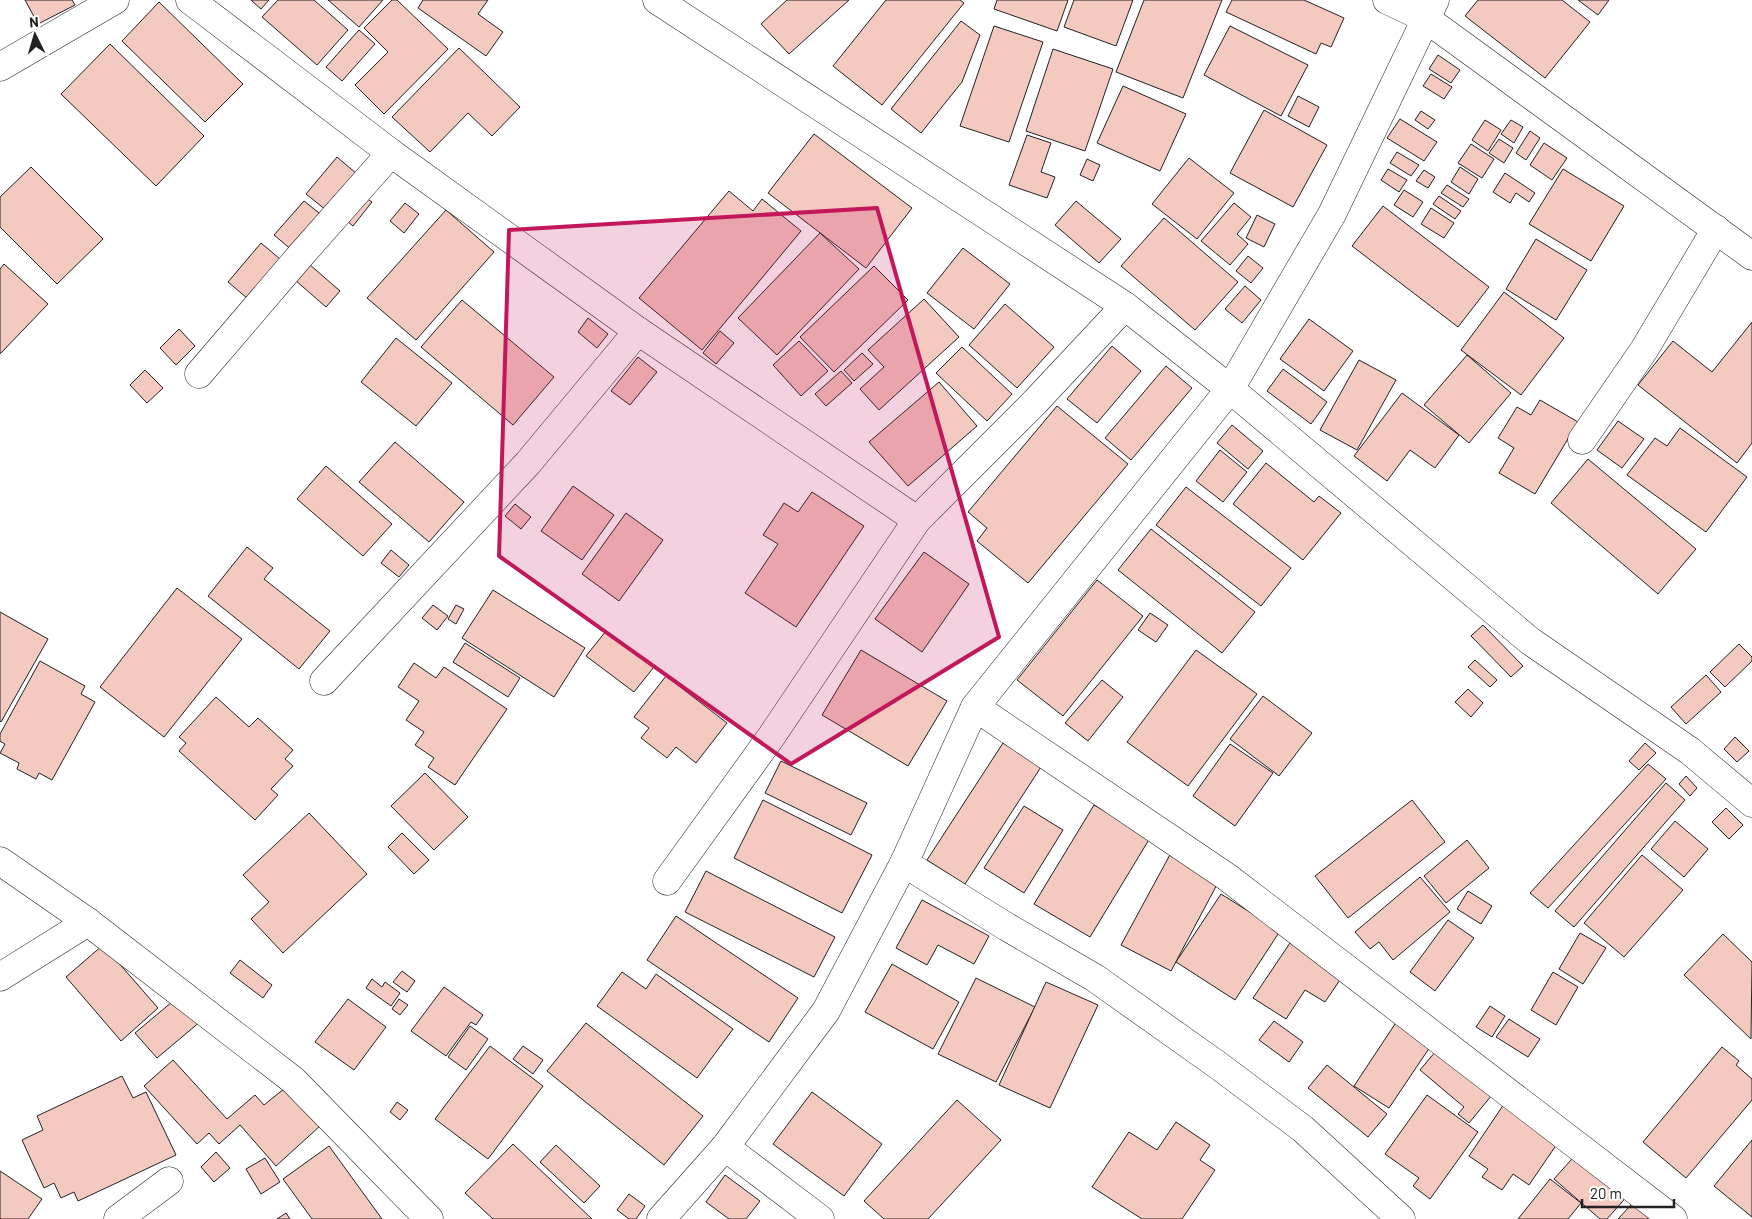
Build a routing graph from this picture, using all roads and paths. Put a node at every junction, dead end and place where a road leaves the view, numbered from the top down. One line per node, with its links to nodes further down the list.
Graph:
1 (115, 0): 6 (street)
2 (190, 0): 7 (street)
3 (657, 0): 10 (street)
4 (1387, 0): 5 (street)
5 (1430, 9): 8 (street); 13 (street)
6 (0, 67)
7 (391, 153): 11 (street); 12 (street)
8 (1716, 229): 9 (street); 14 (street)
9 (1752, 256)
10 (1125, 306): 13 (street); 15 (street)
11 (638, 330): 15 (street); 16 (street)
12 (199, 374)
13 (1230, 389): 17 (street); 18 (street)
14 (1582, 440)
15 (917, 520): 21 (street)
16 (324, 681)
17 (976, 707): 20 (street); 31 (street)
18 (1752, 804)
19 (0, 861): 22 (street)
20 (904, 863): 24 (street); 30 (street)
21 (667, 881)
22 (88, 922): 23 (street); 27 (street)
23 (0, 977)
24 (725, 1147): 28 (street); 29 (street)
25 (169, 1181): 26 (street)
26 (118, 1219)
27 (429, 1219)
28 (661, 1219)
29 (820, 1219)
30 (1401, 1219)
31 (1673, 1219)

